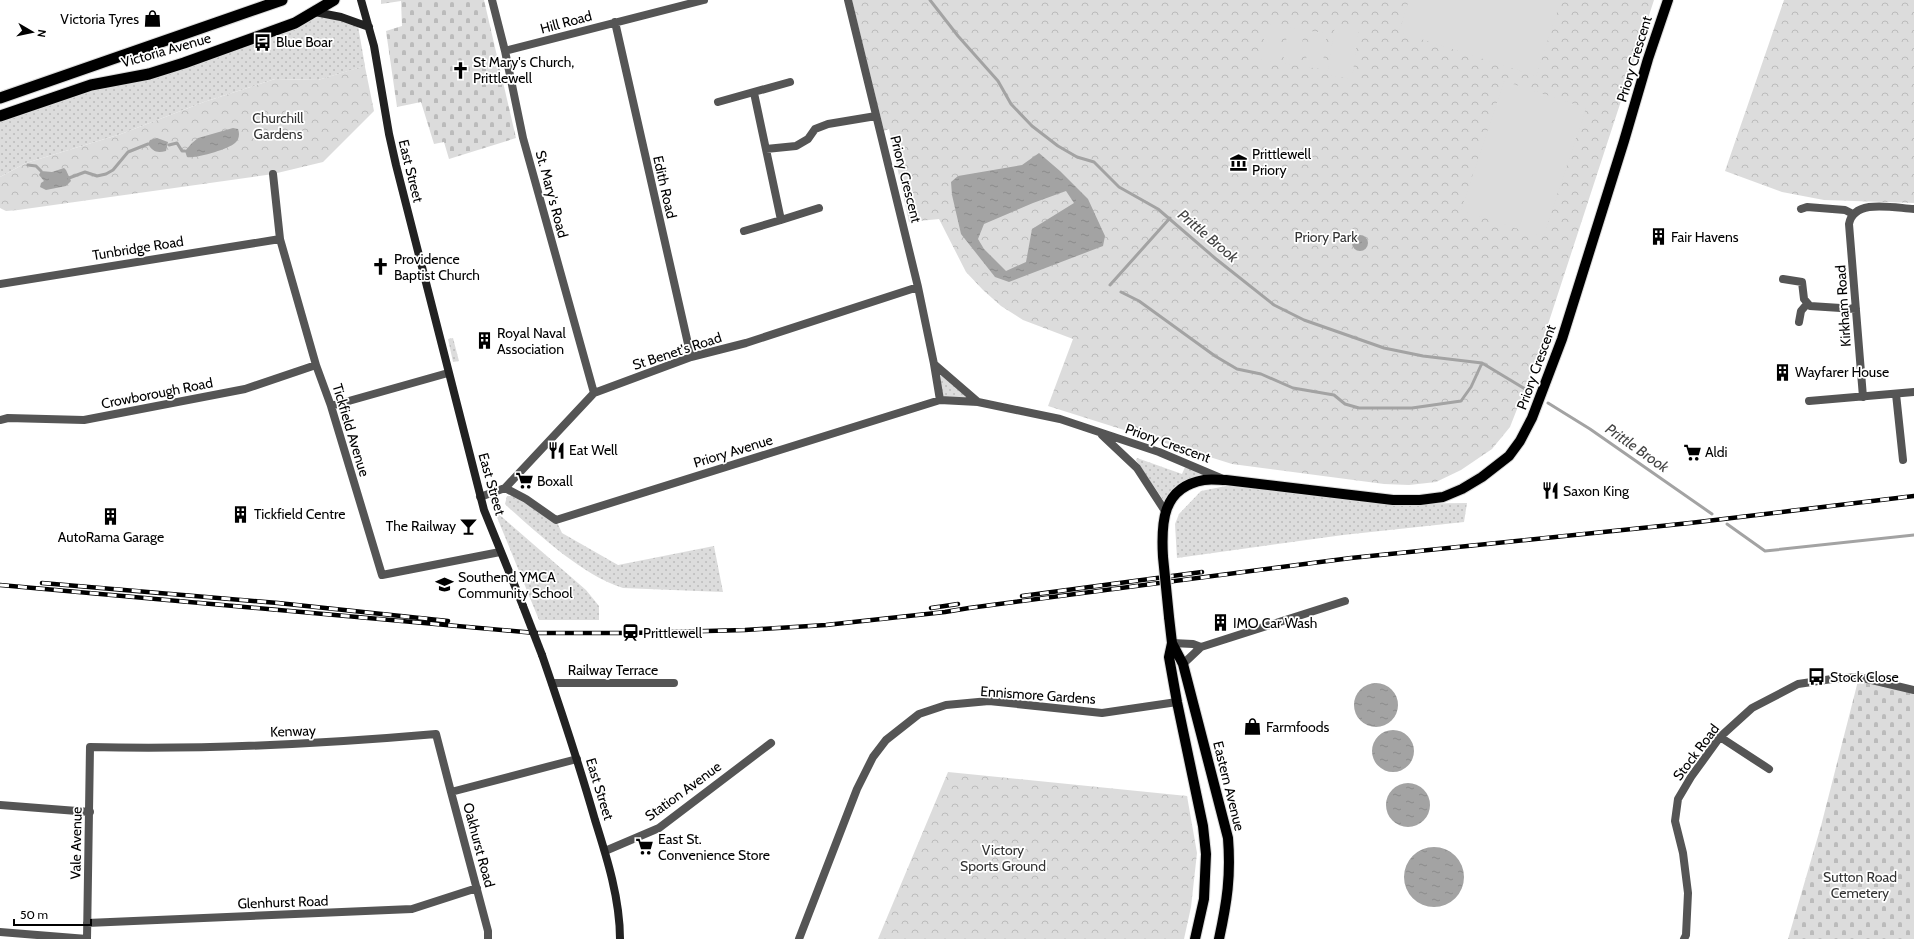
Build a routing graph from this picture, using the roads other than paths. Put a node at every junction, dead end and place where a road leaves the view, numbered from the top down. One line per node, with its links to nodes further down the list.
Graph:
1 (282, 0): 14 (highway, Victoria Avenue)
2 (334, 0): 8 (highway, Victoria Avenue)
3 (361, 0): 10 (main road, East Street)
4 (492, 0): 11 (street, St. Mary's Road)
5 (704, 0): 9 (street, Hill Road)
6 (848, 0): 17 (street, Priory Crescent)
7 (1668, 0): 48 (main road, Priory Crescent)
8 (316, 12): 10 (main road); 16 (highway, Victoria Avenue)
9 (615, 22): 11 (street, Hill Road); 33 (street, Edith Road)
10 (369, 27): 36 (main road, East Street)
11 (505, 51): 38 (street, St. Mary's Road)
12 (790, 82): 13 (street)
13 (754, 93): 15 (street); 18 (street)
14 (0, 98)
15 (718, 102)
16 (0, 116)
17 (876, 116): 18 (street); 29 (street, Priory Crescent)
18 (766, 149): 24 (street)
19 (273, 174): 26 (street, Tickfield Avenue)
20 (819, 208): 24 (street)
21 (1802, 209): 23 (street)
22 (1914, 209): 23 (street)
23 (1853, 214): 31 (street, Kirkham Road)
24 (781, 220): 25 (street)
25 (744, 231)
26 (280, 239): 28 (street, Tunbridge Road); 35 (street, Tickfield Avenue)
27 (1782, 279): 30 (street)
28 (0, 284)
29 (918, 287): 33 (street, St Benet's Road); 34 (street, Priory Crescent)
30 (1808, 304): 31 (street); 32 (street)
31 (1856, 309): 40 (street, Kirkham Road)
32 (1799, 322)
33 (691, 358): 38 (street, St Benet's Road)
34 (934, 364): 41 (street, Priory Crescent); 43 (street, Priory Crescent)
35 (316, 365): 44 (street, Tickfield Avenue); 45 (street, Crowborough Road)
36 (448, 373): 44 (street); 50 (main road, East Street)
37 (1914, 392): 39 (street)
38 (594, 393): 49 (street, St Benet's Road)
39 (1896, 394): 40 (street); 47 (street)
40 (1863, 397): 42 (street)
41 (940, 400): 43 (street, Priory Avenue); 49 (street, Priory Avenue)
42 (1809, 401)
43 (978, 402): 46 (street, Priory Crescent)
44 (331, 406): 52 (street, Tickfield Avenue)
45 (0, 420)
46 (1100, 433): 48 (street, Priory Crescent); 51 (street, Priory Crescent)
47 (1903, 460)
48 (1226, 480): 51 (main road, Priory Crescent)
49 (505, 488): 50 (street, St Benet's Road)
50 (480, 497): 52 (main road, East Street)
51 (1165, 511): 53 (main road, Priory Crescent)
52 (500, 552): 58 (main road, East Street, bridge)
53 (1162, 557): 55 (main road, Eastern Avenue, bridge)
54 (1345, 601): 56 (street)
55 (1172, 643): 56 (street); 57 (main road, Eastern Avenue); 61 (main road, Eastern Avenue)
56 (1201, 647): 57 (street)
57 (1183, 664): 79 (main road, Eastern Avenue)
58 (552, 683): 59 (street, Railway Terrace); 65 (main road, East Street)
59 (674, 683)
60 (1914, 690): 62 (street, Stock Road)
61 (1176, 702): 77 (street, Ennismore Gardens); 78 (main road, Eastern Avenue)
62 (1720, 737): 66 (street); 80 (street, Stock Road)
63 (771, 743): 70 (street, Station Avenue)
64 (90, 747): 67 (street, Kenway); 69 (street, Vale Avenue)
65 (577, 759): 67 (street, Oakhurst Road); 70 (main road, East Street)
66 (1769, 770)
67 (451, 792): 71 (street, Oakhurst Road)
68 (0, 805): 69 (street)
69 (90, 812): 72 (street, Vale Avenue)
70 (604, 850): 76 (main road, East Street)
71 (477, 888): 72 (street, Glenhurst Road); 75 (street, Oakhurst Road)
72 (87, 923): 74 (street, Vale Avenue)
73 (0, 932): 74 (street)
74 (87, 939)
75 (488, 939)
76 (620, 939)
77 (799, 939)
78 (1195, 939)
79 (1219, 939)
80 (1684, 939)

